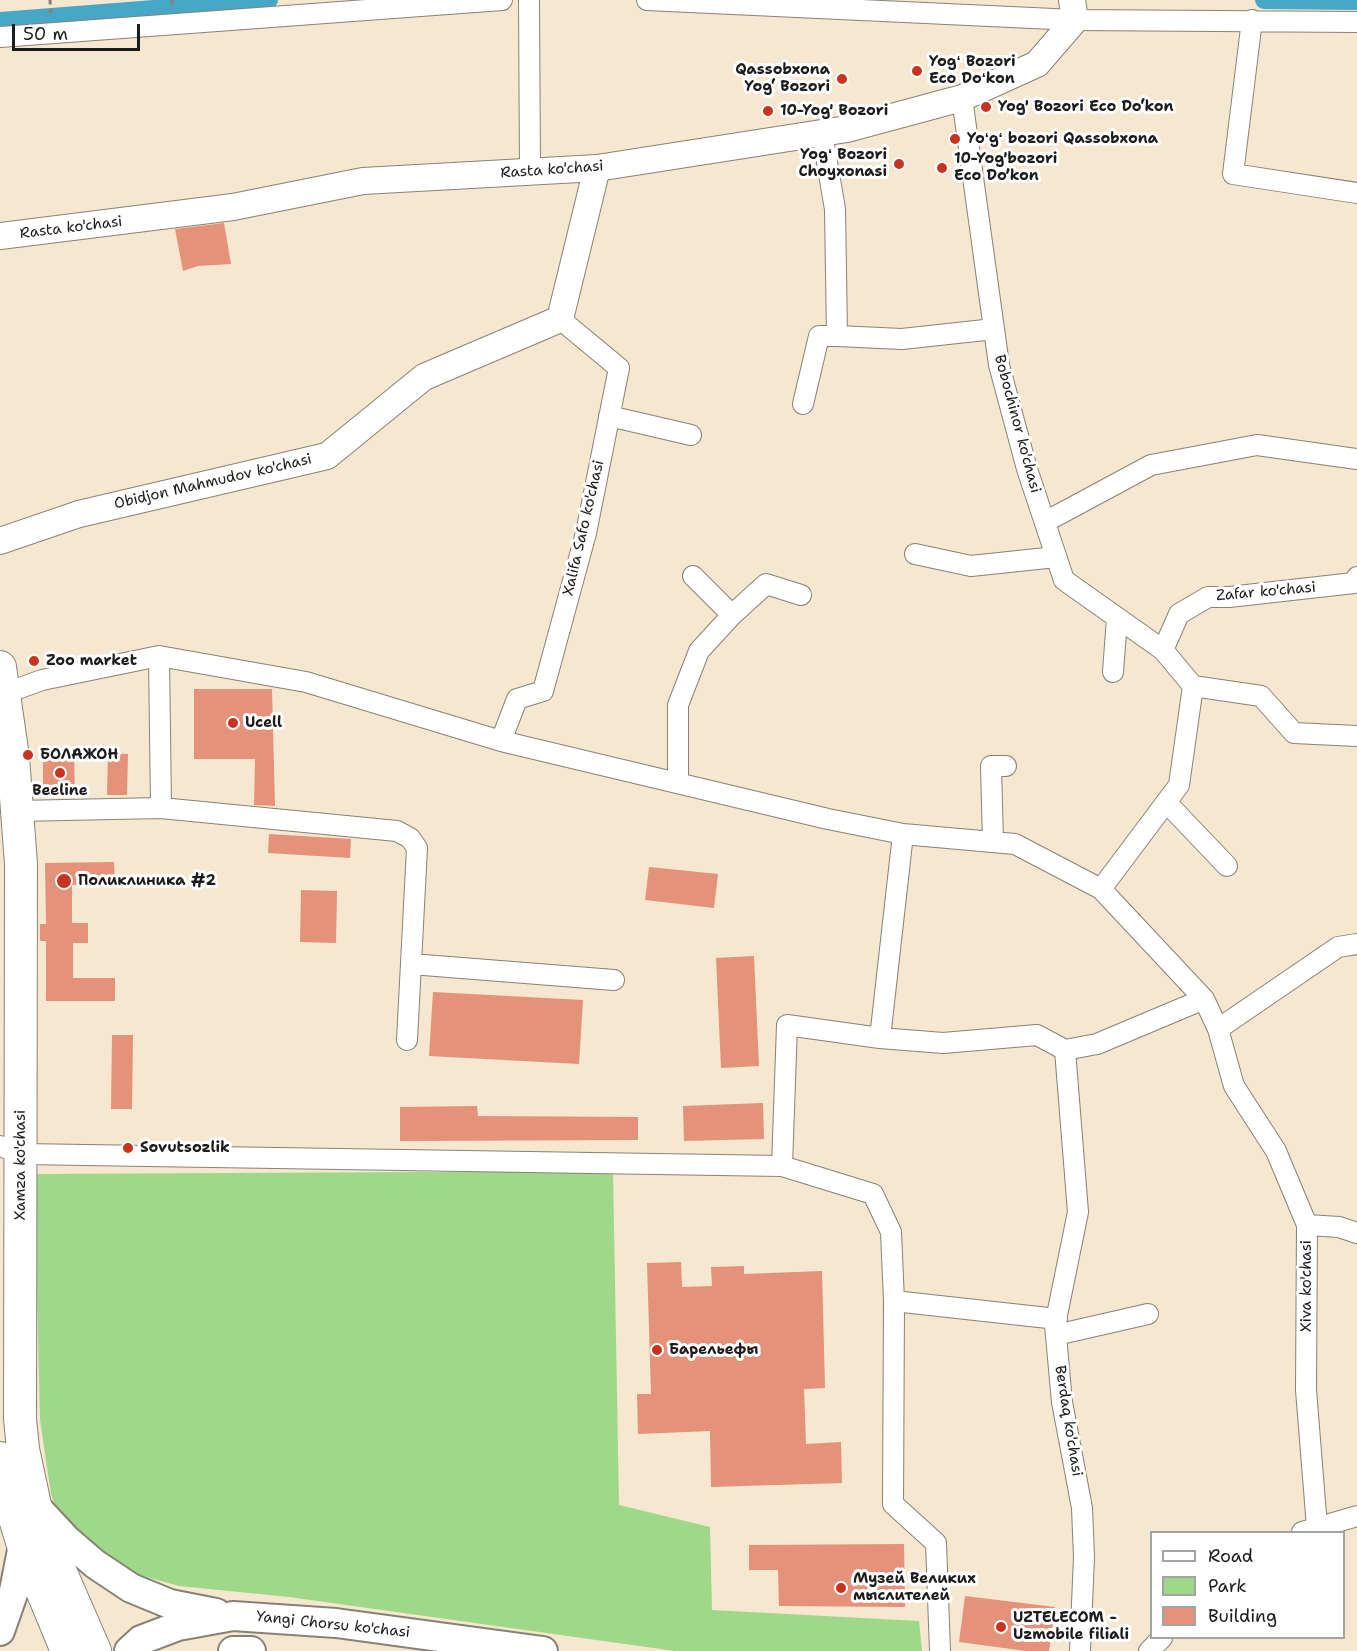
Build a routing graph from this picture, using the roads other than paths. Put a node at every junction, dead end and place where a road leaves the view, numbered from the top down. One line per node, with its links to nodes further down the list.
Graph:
1 (502, 0): 7 (street)
2 (529, 0): 11 (street)
3 (647, 0): 4 (street)
4 (1074, 10): 5 (street); 8 (street, Rasta ko'chasi)
5 (1252, 20): 6 (street); 12 (street)
6 (1357, 22)
7 (0, 37)
8 (962, 98): 9 (street, Rasta ko'chasi); 15 (street, Bobochinor ko'chasi)
9 (822, 133): 10 (street, Rasta ko'chasi); 16 (street)
10 (597, 168): 11 (street, Rasta ko'chasi); 14 (street)
11 (530, 172): 13 (street, Rasta ko'chasi)
12 (1357, 193)
13 (0, 236)
14 (560, 319): 18 (street, Xalifa Safo ko'chasi); 22 (street, Obidjon Mahmudov ko'chasi)
15 (994, 329): 16 (street); 21 (street, Bobochinor ko'chasi)
16 (837, 336): 17 (street)
17 (803, 404)
18 (609, 416): 19 (street); 36 (street, Xalifa Safo ko'chasi)
19 (691, 435)
20 (1357, 459): 21 (street)
21 (1045, 522): 24 (street, Bobochinor ko'chasi)
22 (0, 541)
23 (915, 554): 24 (street)
24 (1056, 557): 29 (street, Bobochinor ko'chasi)
25 (693, 576): 28 (street)
26 (1357, 577): 30 (street, Zafar ko'chasi)
27 (801, 595): 28 (street)
28 (732, 615): 38 (street)
29 (1117, 618): 30 (street, Bobochinor ko'chasi); 32 (street)
30 (1163, 650): 34 (street, Bobochinor ko'chasi)
31 (159, 656): 33 (street); 36 (street, Xiva ko'chasi); 40 (street)
32 (1113, 672)
33 (3, 680): 41 (main road, Xamza ko'chasi)
34 (1193, 686): 35 (street); 39 (street)
35 (1357, 736)
36 (501, 741): 38 (street, Xiva ko'chasi)
37 (1006, 766): 43 (street)
38 (678, 781): 42 (street, Xiva ko'chasi)
39 (1166, 802): 44 (street); 45 (street)
40 (161, 808): 41 (street); 47 (street)
41 (17, 811): 54 (main road, Xamza ko'chasi)
42 (903, 834): 43 (street, Xiva ko'chasi); 51 (street)
43 (993, 842): 45 (street, Xiva ko'chasi)
44 (1227, 866)
45 (1101, 889): 49 (street, Xiva ko'chasi)
46 (1357, 944): 50 (street)
47 (411, 964): 48 (street); 52 (street)
48 (615, 980)
49 (1204, 999): 50 (street, Xiva ko'chasi); 53 (street)
50 (1218, 1029): 56 (street, Xiva ko'chasi)
51 (880, 1038): 53 (street); 55 (street)
52 (407, 1040)
53 (1065, 1050): 60 (street, Berdaq ko'chasi)
54 (11, 1150): 55 (street); 62 (main road, Xamza ko'chasi)
55 (782, 1166): 58 (street)
56 (1307, 1224): 57 (street); 64 (street, Xiva ko'chasi)
57 (1357, 1233)
58 (894, 1301): 60 (street); 76 (street)
59 (1148, 1314): 60 (street)
60 (1056, 1327): 77 (street, Berdaq ko'chasi)
61 (0, 1458): 65 (main road)
62 (35, 1505): 66 (main road); 70 (main road, Xamza ko'chasi)
63 (1357, 1516): 64 (street)
64 (1309, 1530)
65 (22, 1545): 67 (main road); 69 (main road)
66 (233, 1616): 71 (main road, Yangi Chorsu ko'chasi); 75 (main road, Yangi Chorsu ko'chasi)
67 (0, 1631)
68 (1161, 1639): 78 (street)
69 (67, 1651)
70 (95, 1651)
71 (129, 1651)
72 (233, 1651): 73 (main road)
73 (245, 1651): 74 (main road)
74 (251, 1651)
75 (543, 1651)
76 (940, 1651)
77 (1080, 1651)
78 (1149, 1651)

